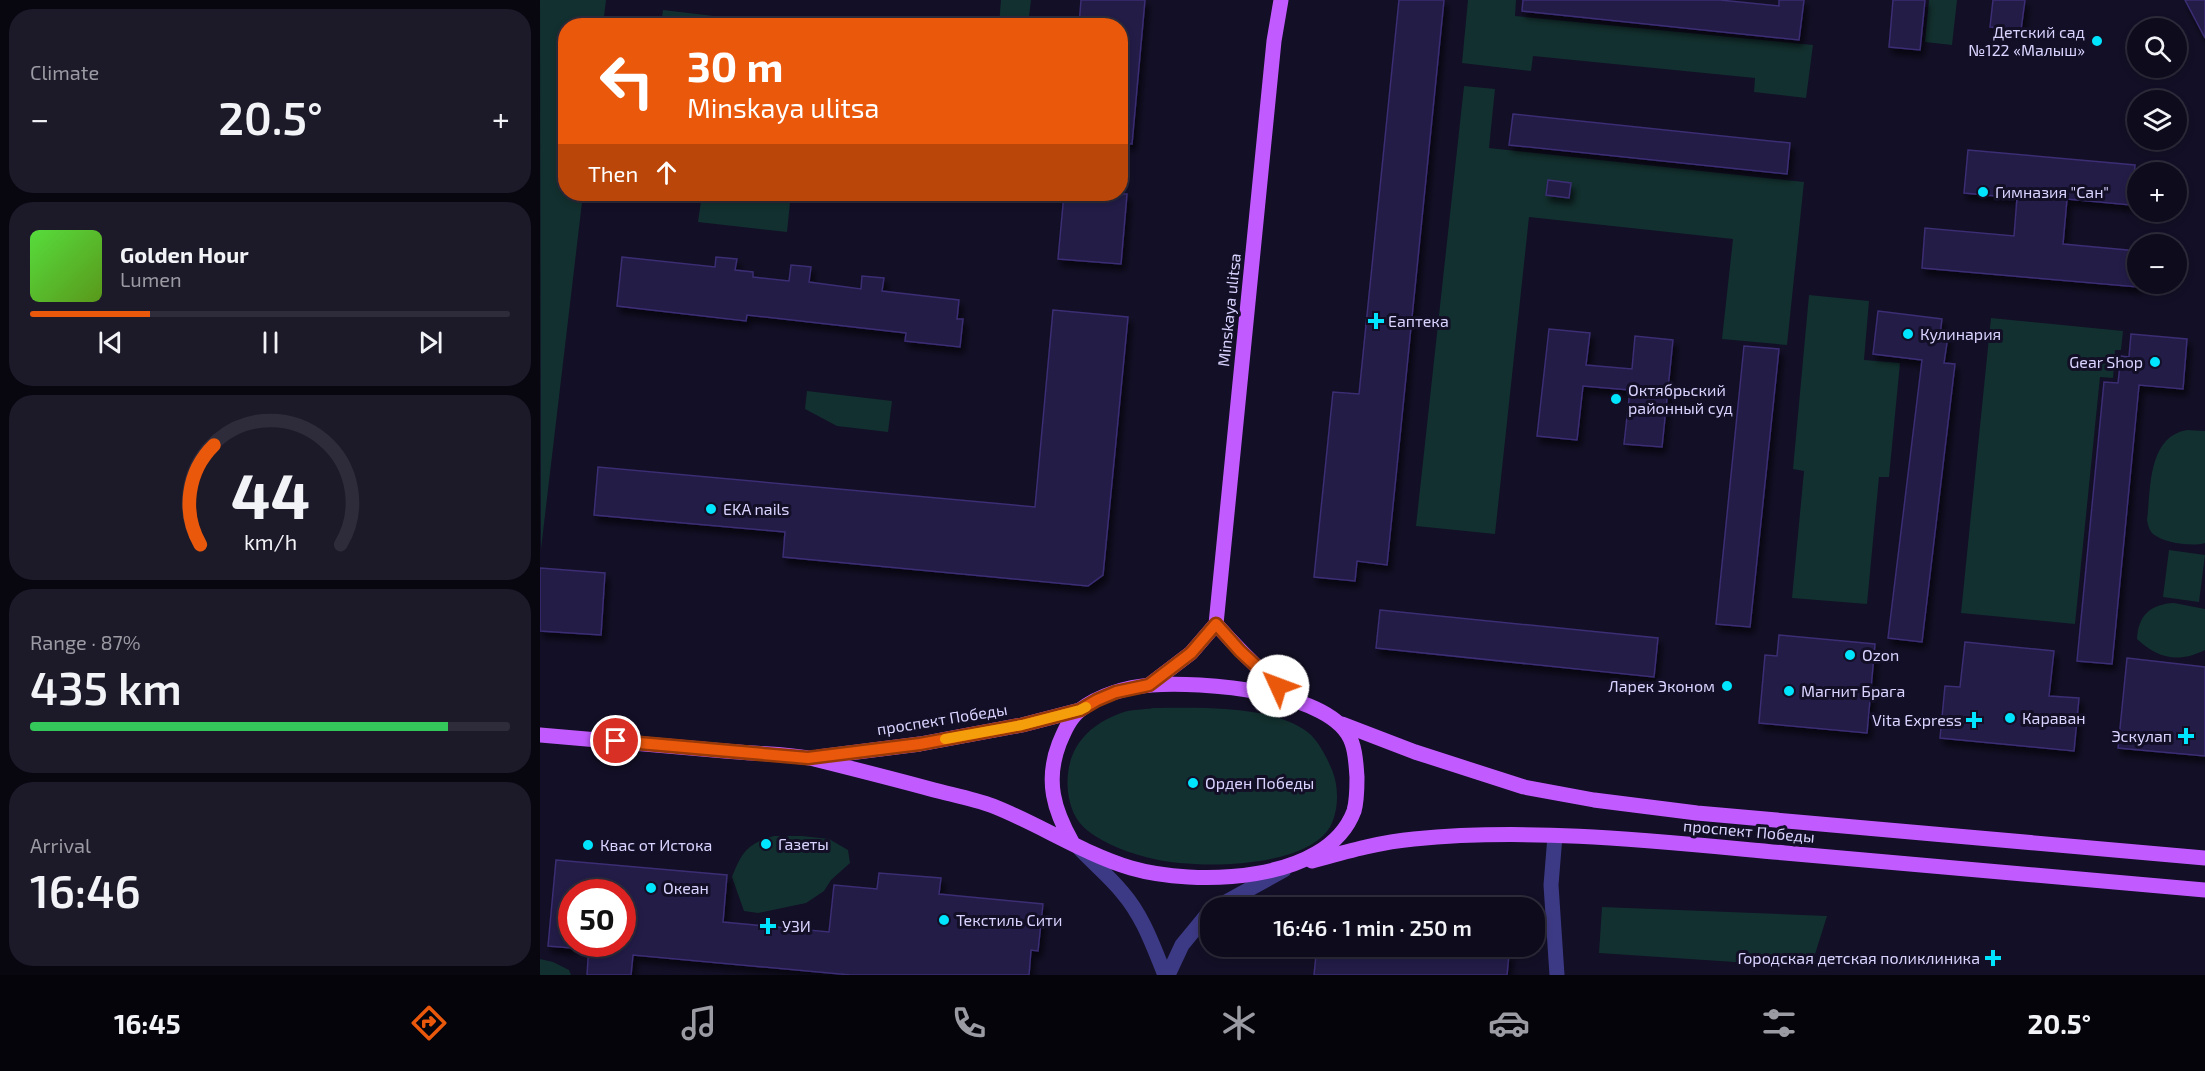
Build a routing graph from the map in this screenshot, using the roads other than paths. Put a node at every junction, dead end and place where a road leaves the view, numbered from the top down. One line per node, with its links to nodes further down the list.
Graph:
1 (1281, 0): 2 (main road, Minskaya ulitsa)
2 (1216, 624): 3 (main road); 4 (main road)
3 (1149, 685): 4 (main road); 5 (main road)
4 (1302, 704): 6 (main road, проспект Победы)
5 (1080, 710): 8 (main road, проспект Победы); 10 (main road)
6 (1342, 724): 11 (main road, проспект Победы); 12 (main road)
7 (540, 735): 8 (main road, проспект Победы)
8 (808, 758): 10 (main road, проспект Победы)
9 (1555, 836): 12 (main road, проспект Победы); 13 (main road, проспект Победы); 17 (street)
10 (1072, 842): 12 (main road, проспект Победы); 16 (street)
11 (2205, 858)
12 (1292, 866): 14 (street)
13 (2205, 890)
14 (1235, 897)
15 (1200, 923): 16 (street)
16 (1166, 975)
17 (1557, 975)

